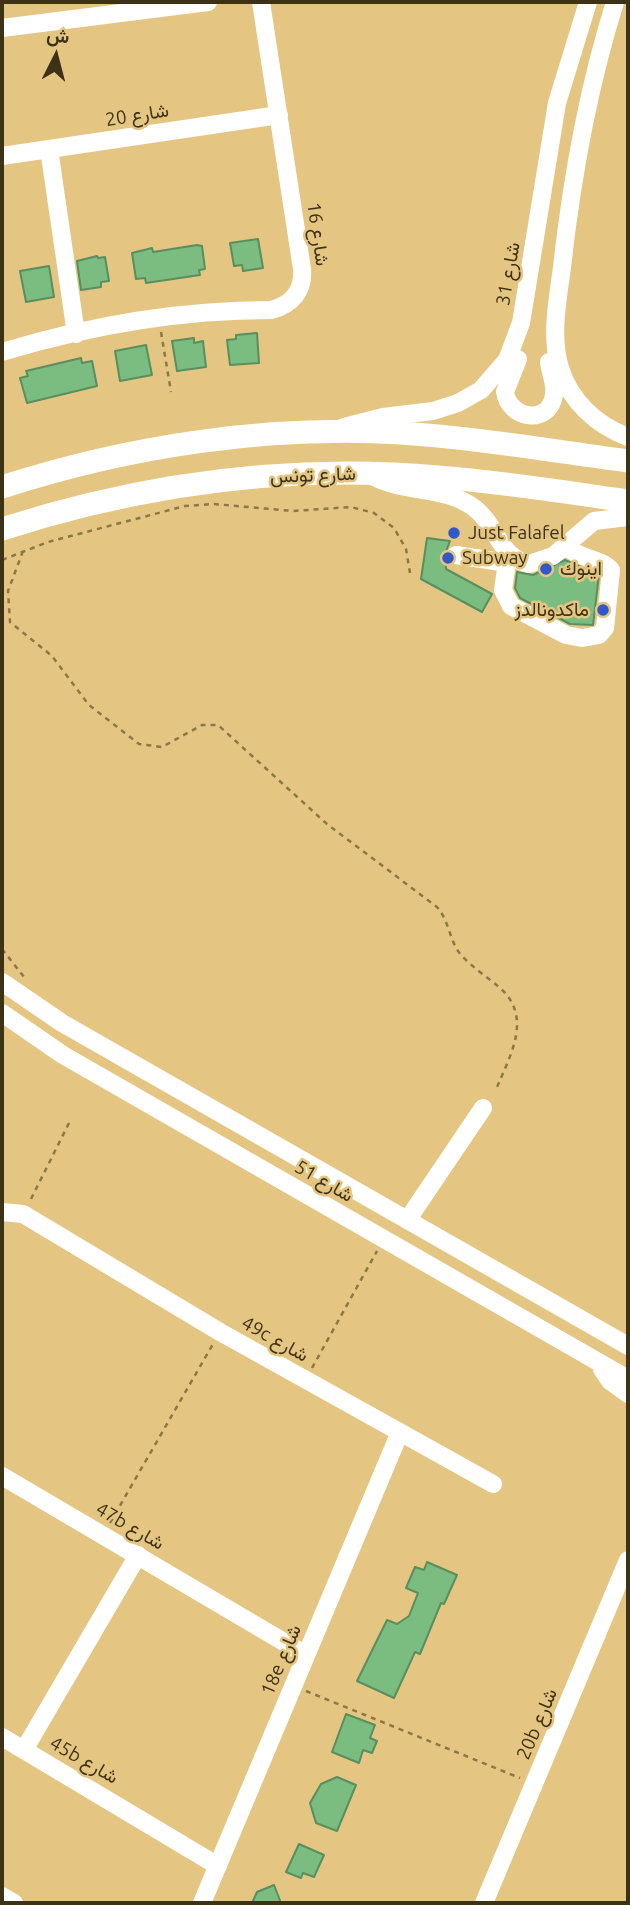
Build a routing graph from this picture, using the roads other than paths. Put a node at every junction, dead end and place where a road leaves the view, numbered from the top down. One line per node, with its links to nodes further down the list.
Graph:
1 (208, 2): 5 (street)
2 (261, 2): 7 (street, شارع 16)
3 (615, 2): 10 (street)
4 (587, 3): 11 (street, شارع 31)
5 (151, 6): 6 (street)
6 (2, 28)
7 (279, 115): 8 (street, شارع 20); 12 (street, شارع 16)
8 (49, 149): 9 (street, شارع 20); 12 (street)
9 (2, 156)
10 (561, 276): 11 (street); 15 (street)
11 (526, 296): 14 (street, شارع 31)
12 (76, 334): 13 (street, شارع 16)
13 (2, 352)
14 (331, 432): 16 (main road); 18 (main road)
15 (628, 437)
16 (628, 461)
17 (367, 474): 19 (main road, شارع تونس); 21 (main road, شارع تونس); 24 (street)
18 (2, 486)
19 (628, 501)
20 (628, 517): 22 (street)
21 (7, 531)
22 (564, 545): 24 (street); 24 (street)
23 (456, 555): 24 (street)
24 (507, 559)
25 (2, 982): 29 (street, شارع 51)
26 (2, 1013): 33 (street, شارع 51)
27 (483, 1108): 29 (street)
28 (2, 1212): 31 (street, 49c شارع)
29 (408, 1219): 32 (street, شارع 51)
30 (2, 1224): 31 (street, 49c شارع)
31 (39, 1226): 36 (street, 49c شارع)
32 (628, 1346)
33 (599, 1362): 34 (street, شارع 51); 35 (street)
34 (628, 1379)
35 (628, 1394)
36 (400, 1432): 38 (street, 49c شارع); 41 (street, 18e شارع)
37 (2, 1476): 39 (street, 47b شارع)
38 (493, 1484)
39 (138, 1555): 41 (street, 47b شارع); 43 (street)
40 (628, 1560): 48 (street, 20b شارع)
41 (309, 1648): 44 (street, 18e شارع)
42 (2, 1737): 43 (street, 45b شارع)
43 (24, 1750): 44 (street, 45b شارع)
44 (221, 1858): 47 (street, 18e شارع)
45 (2, 1896): 46 (street)
46 (14, 1903)
47 (202, 1903)
48 (484, 1903)

